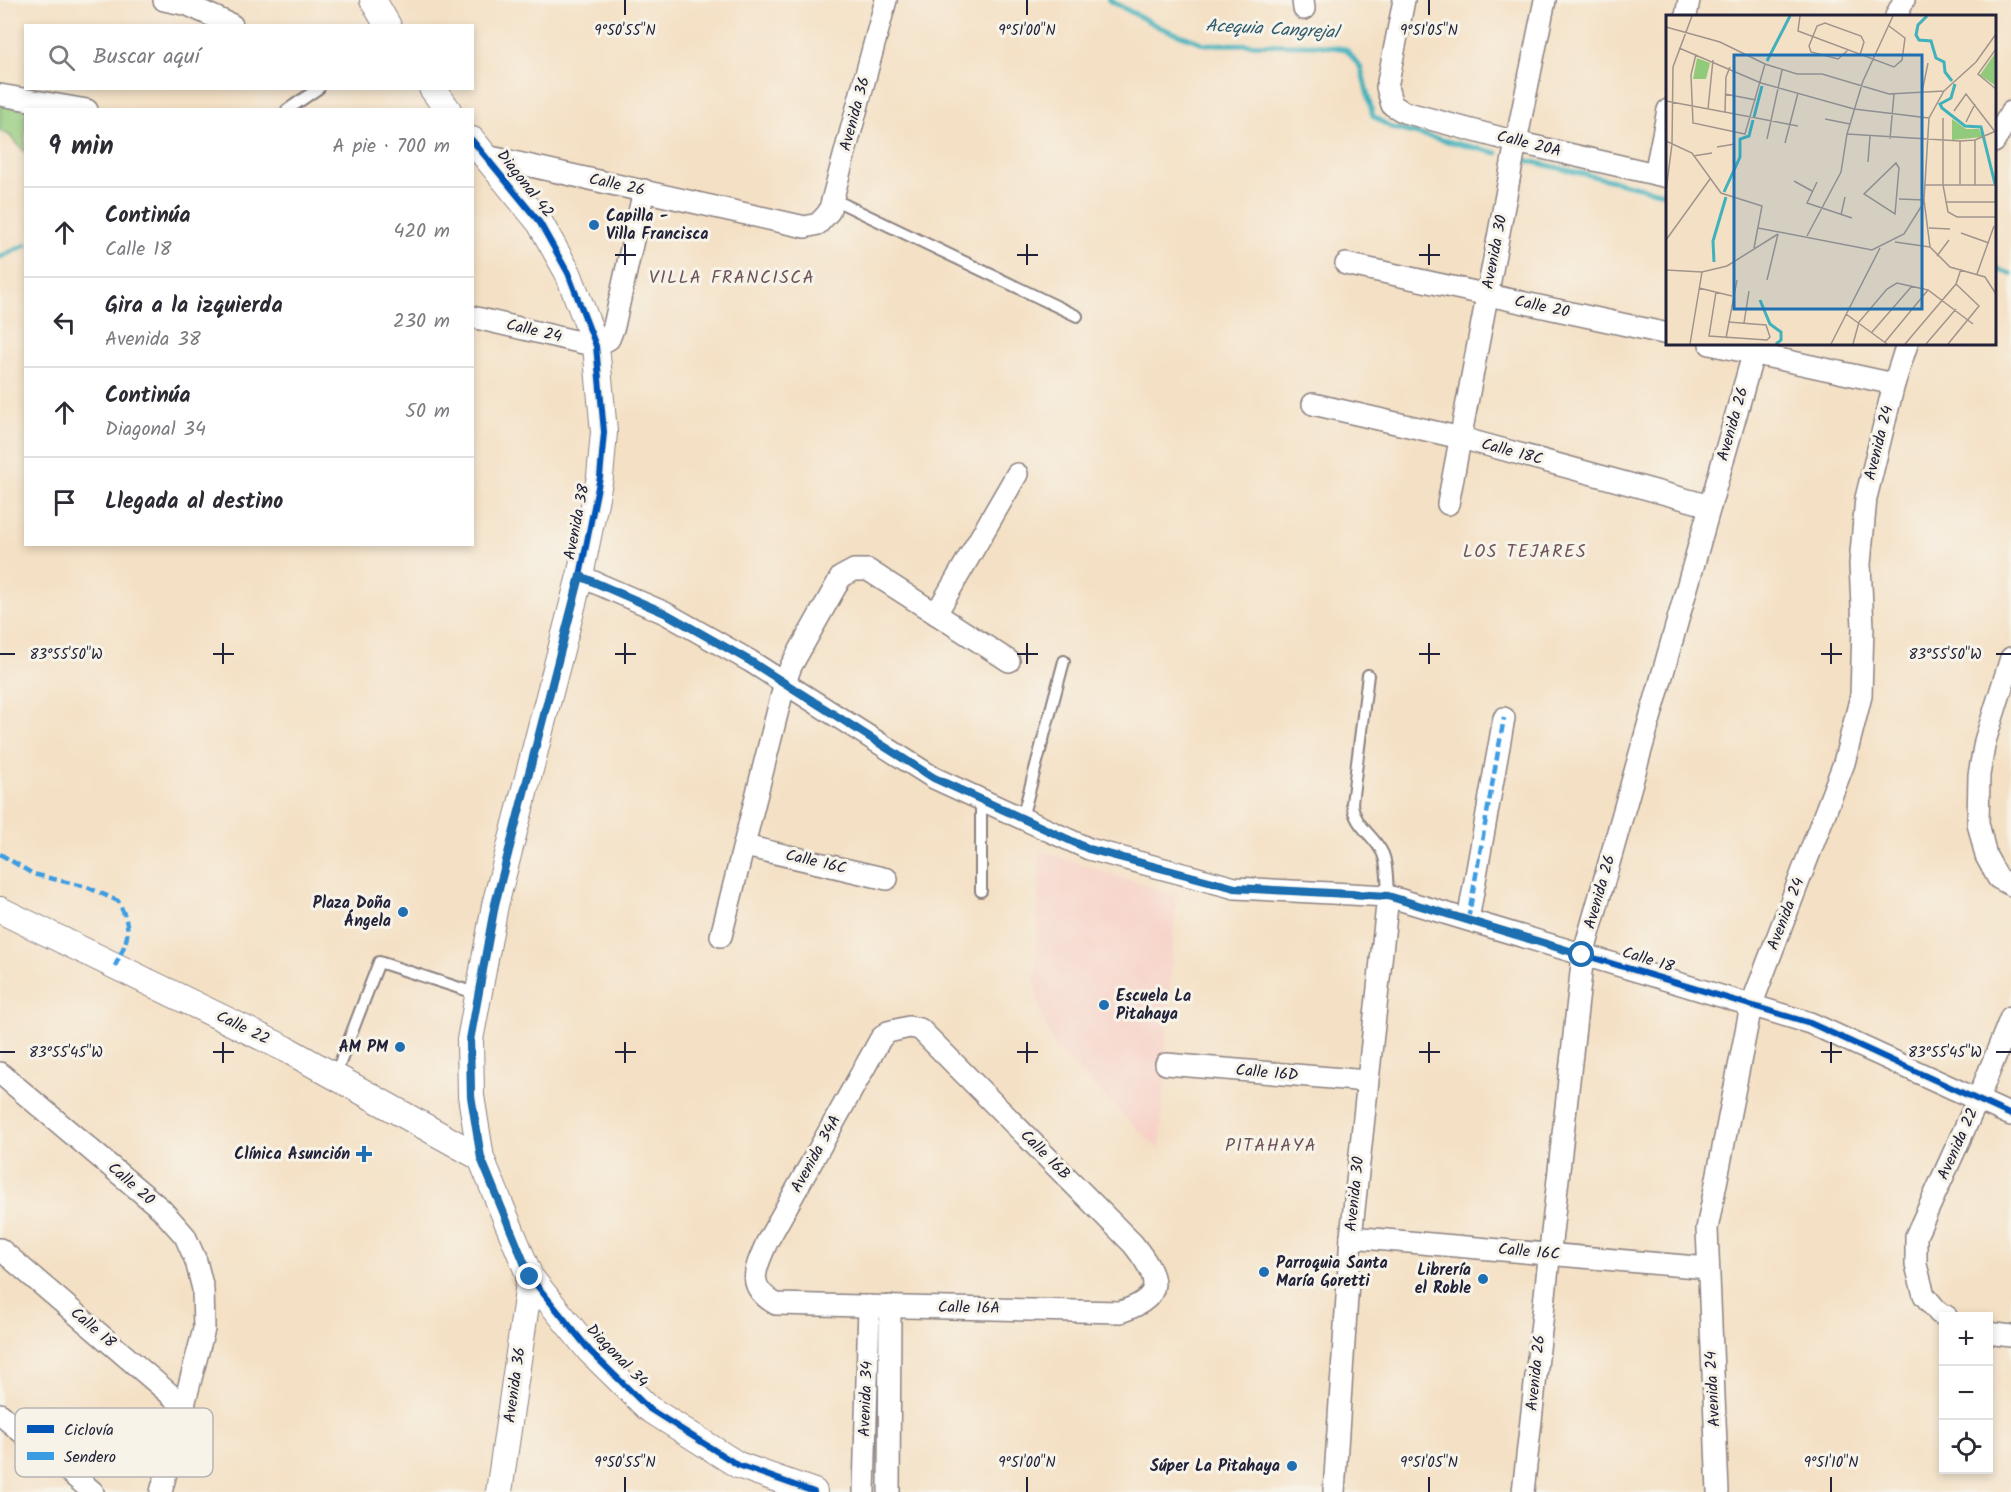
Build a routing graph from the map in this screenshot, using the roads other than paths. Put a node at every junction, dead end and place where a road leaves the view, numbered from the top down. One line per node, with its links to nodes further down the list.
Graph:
1 (164, 0): 10 (street)
2 (373, 0): 11 (street)
3 (886, 0): 25 (street, Avenida 36)
4 (1404, 0): 21 (street, Calle 20A)
5 (1545, 0): 21 (street, Avenida 30)
6 (1689, 0): 8 (street)
7 (1904, 0): 9 (street)
8 (1686, 15)
9 (1896, 15)
10 (230, 24)
11 (387, 24)
12 (316, 90): 16 (lane)
13 (433, 90): 17 (street)
14 (0, 94): 15 (street)
15 (76, 108)
16 (290, 108)
17 (447, 108)
18 (2011, 112): 20 (street)
19 (1666, 129): 23 (street)
20 (1996, 140)
21 (1516, 142): 23 (street, Calle 20A); 28 (street, Avenida 30)
22 (479, 148): 24 (street, Calle 26); 34 (street, Diagonal 42)
23 (1661, 176)
24 (644, 190): 26 (street, Calle 26); 34 (street)
25 (833, 199): 26 (street, Avenida 36); 30 (lane)
26 (818, 224)
27 (1346, 264): 28 (street, Calle 20)
28 (1487, 296): 31 (street, Calle 20); 38 (street, Avenida 30)
29 (474, 316): 34 (street, Calle 24)
30 (1077, 316)
31 (1666, 334)
32 (1721, 345): 35 (street)
33 (1907, 345): 36 (street, Avenida 24)
34 (596, 346): 42 (street, Avenida 38)
35 (1755, 348): 36 (street); 41 (street, Avenida 26)
36 (1894, 384): 62 (street, Avenida 24)
37 (1313, 404): 38 (street, Calle 18C)
38 (1461, 438): 40 (street, Avenida 30); 41 (street, Calle 18C)
39 (1017, 474): 43 (street)
40 (1448, 504)
41 (1710, 506): 60 (street, Avenida 26)
42 (580, 576): 48 (street, Calle 18); 61 (street, Avenida 38)
43 (936, 614): 45 (street); 48 (street)
44 (2011, 658): 54 (street)
45 (1009, 661)
46 (1064, 662): 51 (lane)
47 (1368, 675): 56 (lane)
48 (785, 682): 50 (street, Calle 18); 52 (street)
49 (1504, 718): 58 (street)
50 (981, 799): 51 (street, Calle 18); 55 (lane)
51 (1022, 818): 56 (street, Calle 18)
52 (745, 846): 53 (street, Calle 16C); 59 (street)
53 (887, 879)
54 (2011, 885)
55 (981, 891)
56 (1388, 896): 58 (street, Calle 18); 68 (street, Avenida 30)
57 (0, 910): 67 (street, Calle 22)
58 (1468, 920): 60 (street, Calle 18)
59 (721, 936)
60 (1582, 955): 62 (street, Calle 18); 74 (street, Avenida 26)
61 (479, 994): 67 (lane); 71 (street, Avenida 38)
62 (1751, 1006): 69 (street, Calle 18); 75 (street, Avenida 24)
63 (2011, 1017): 69 (street, Avenida 22)
64 (920, 1029): 77 (street, Calle 16B); 78 (street, Avenida 34A)
65 (1166, 1064): 68 (street, Calle 16D)
66 (0, 1073): 84 (street, Calle 20)
67 (335, 1077): 71 (street, Calle 22)
68 (1368, 1081): 72 (street, Avenida 30)
69 (1978, 1100): 70 (street, Calle 18); 81 (street, Avenida 22)
70 (2011, 1115)
71 (481, 1158): 76 (street, Diagonal 34)
72 (1351, 1237): 74 (street, Calle 16C); 95 (street, Avenida 30)
73 (0, 1249): 84 (street, Calle 18)
74 (1550, 1254): 75 (street, Calle 16C); 96 (street, Avenida 26)
75 (1708, 1268): 97 (street, Avenida 24)
76 (530, 1277): 91 (street, Avenida 36); 92 (street, Diagonal 34)
77 (1153, 1290): 80 (street, Calle 16A)
78 (777, 1304): 79 (street, Calle 16A)
79 (869, 1306): 80 (street, Calle 16A); 93 (street, Avenida 34)
80 (890, 1306): 94 (street, Avenida 34)
81 (1939, 1313)
82 (1993, 1334): 83 (street)
83 (2011, 1336)
84 (185, 1407)
85 (0, 1414): 86 (street)
86 (15, 1427)
87 (75, 1477): 89 (street)
88 (165, 1477): 90 (street, Calle 20)
89 (93, 1492)
90 (161, 1492)
91 (500, 1492)
92 (814, 1492)
93 (864, 1492)
94 (889, 1492)
95 (1334, 1492)
96 (1523, 1492)
97 (1718, 1492)

